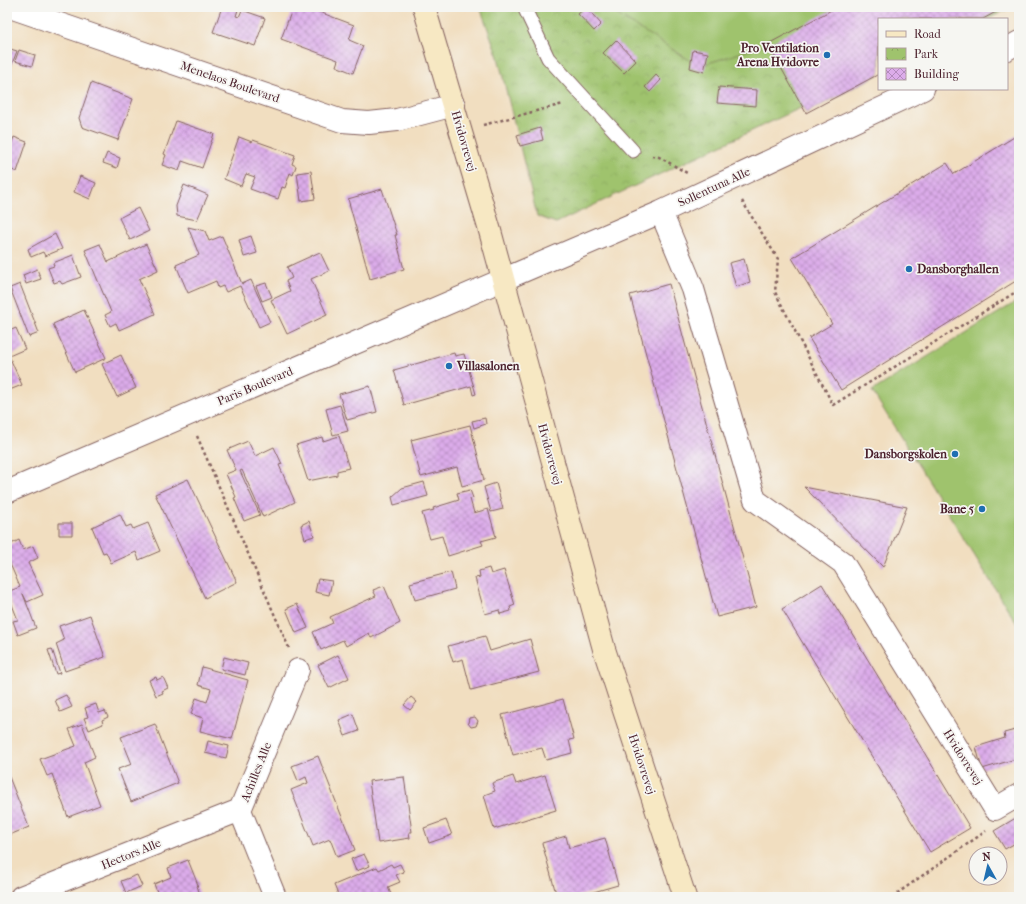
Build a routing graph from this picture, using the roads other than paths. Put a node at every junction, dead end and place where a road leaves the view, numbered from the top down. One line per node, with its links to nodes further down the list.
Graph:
1 (10, 7): 7 (street, Menelaos Boulevard)
2 (424, 7): 7 (street, Hvidovrevej)
3 (524, 7): 8 (lane)
4 (1019, 42): 5 (street)
5 (1008, 48)
6 (921, 90): 9 (street, Sollentuna Alle)
7 (454, 105): 10 (street, Hvidovrevej)
8 (633, 151)
9 (662, 212): 10 (street, Sollentuna Alle); 13 (street, Hvidovrevej)
10 (503, 280): 11 (street, Paris Boulevard); 17 (street, Hvidovrevej)
11 (7, 492)
12 (298, 670): 14 (street, Achilles Alle)
13 (1019, 795)
14 (240, 810): 15 (street, Hectors Alle); 16 (street, Achilles Alle)
15 (21, 897)
16 (275, 897)
17 (685, 897)

